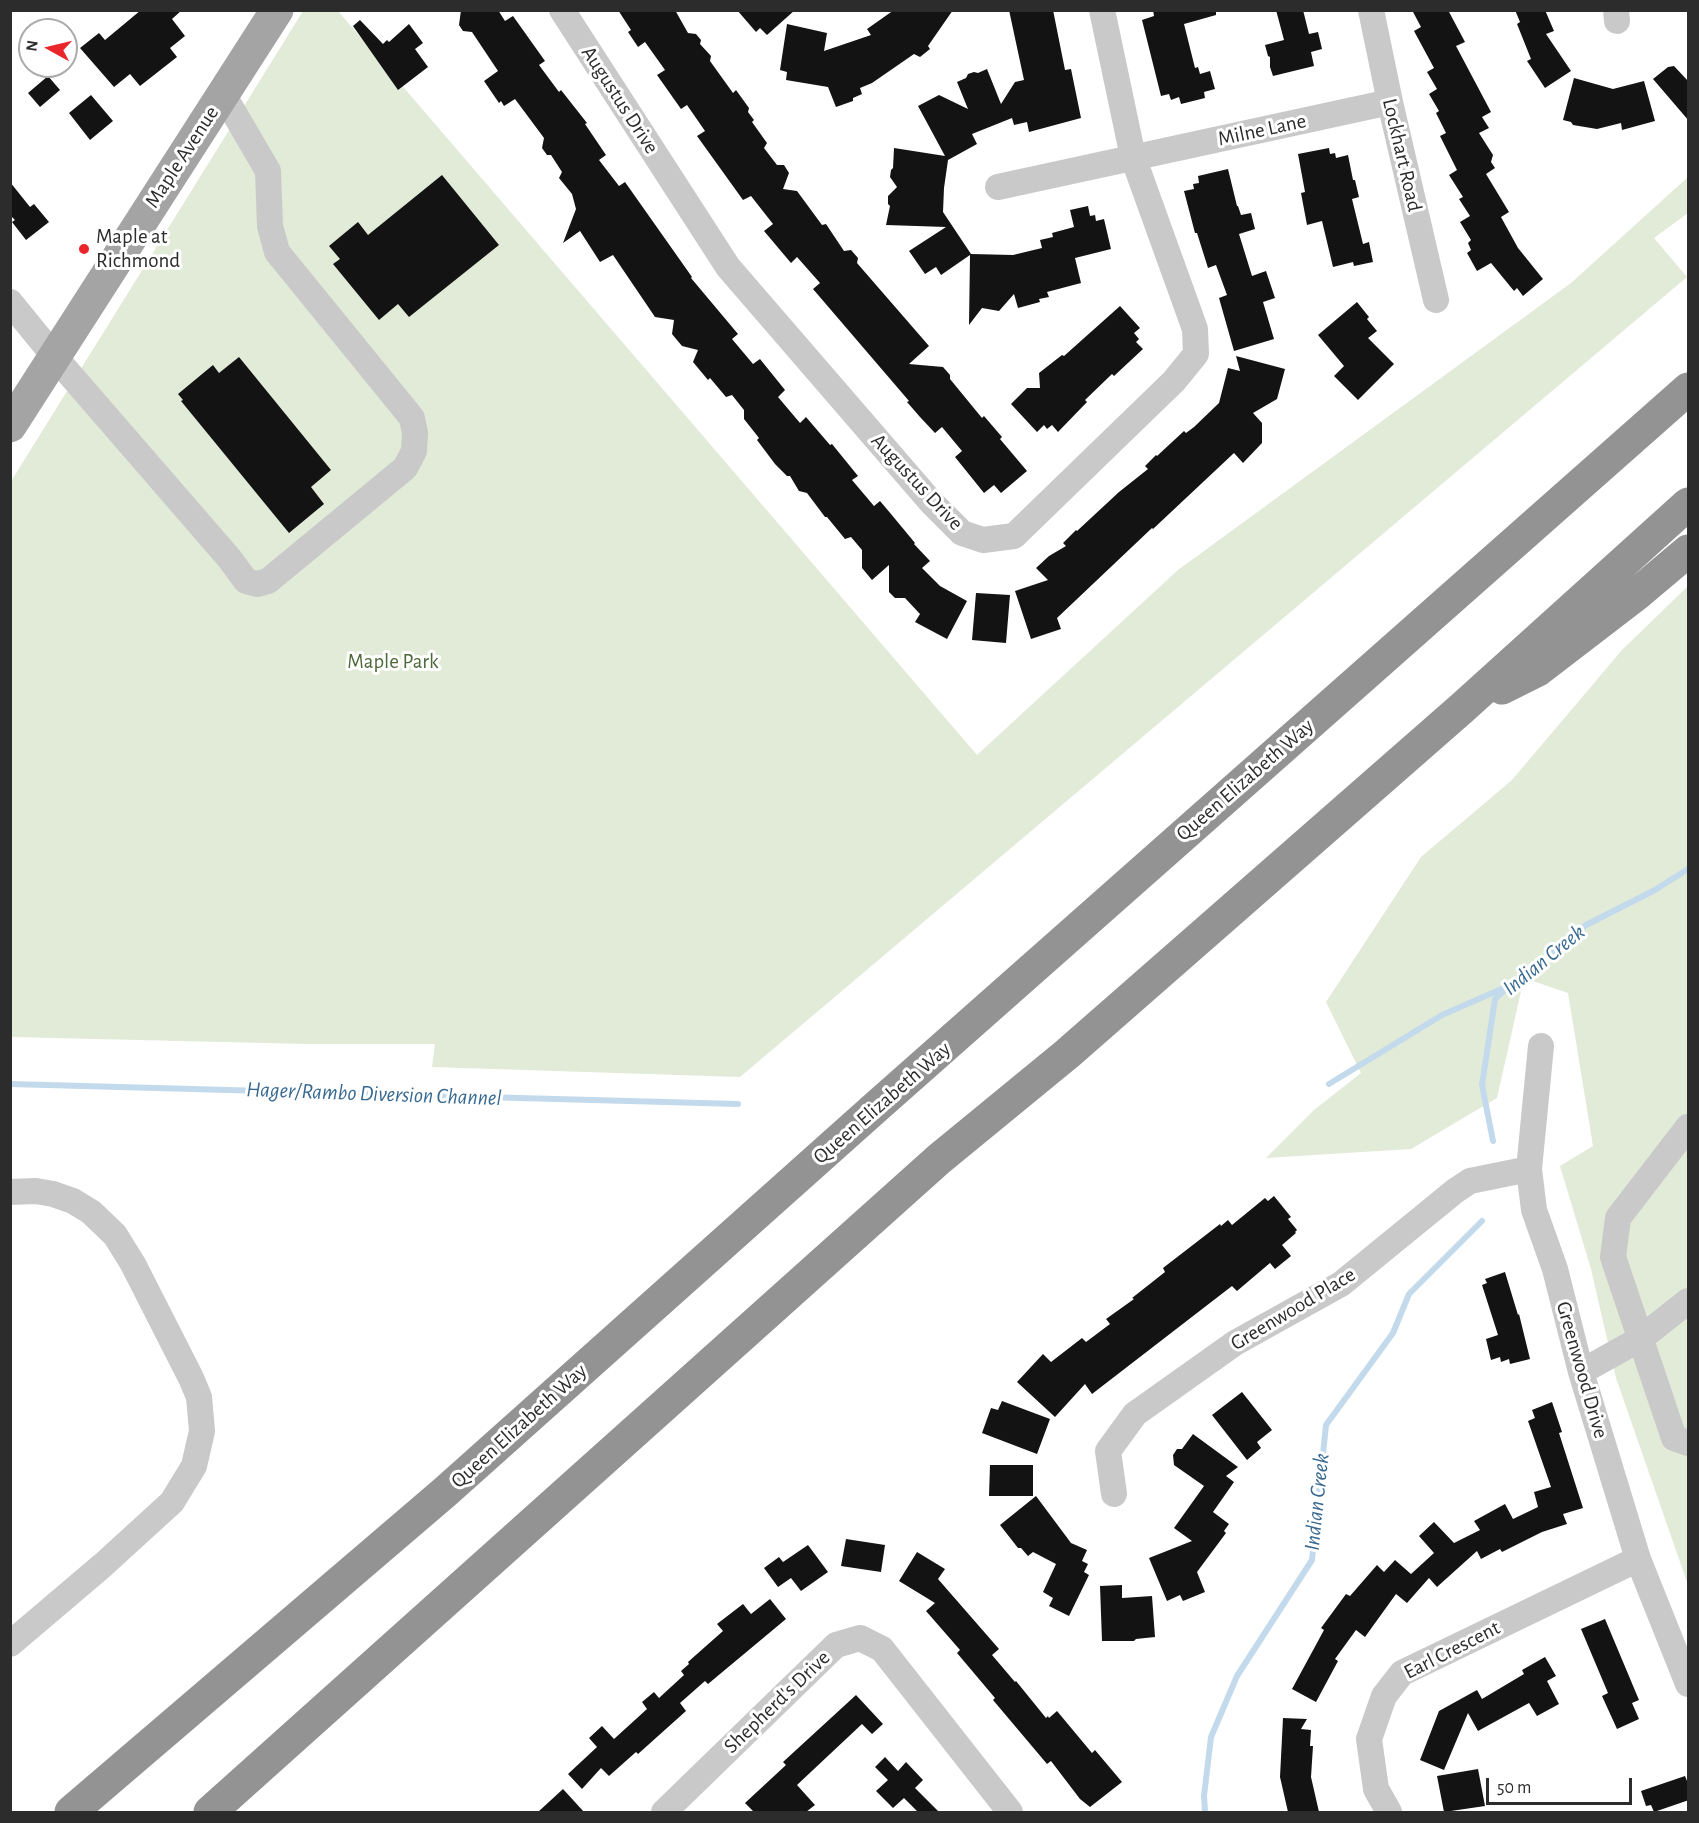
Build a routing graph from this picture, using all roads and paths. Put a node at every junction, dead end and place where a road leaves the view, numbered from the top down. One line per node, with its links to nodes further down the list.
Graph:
1 (277, 10): 5 (main road, Maple Avenue)
2 (562, 10): 7 (street, Augustus Drive)
3 (1102, 10): 7 (street, Augustus Drive)
4 (1371, 10): 6 (street, Lockhart Road)
5 (223, 94): 11 (main road, Maple Avenue); 11 (street)
6 (1390, 102): 7 (street, Milne Lane); 9 (street, Lockhart Road)
7 (1133, 157): 8 (street, Milne Lane)
8 (998, 187)
9 (1436, 300)
10 (10, 302): 11 (street)
11 (54, 356): 13 (main road, Maple Avenue)
12 (1689, 389): 29 (highway, Queen Elizabeth Way)
13 (10, 426)
14 (1689, 504): 16 (highway)
15 (1689, 551): 16 (highway)
16 (1461, 709): 30 (highway)
17 (1541, 1046): 19 (street, Greenwood Drive)
18 (1689, 1127): 22 (street)
19 (1529, 1169): 23 (street, Greenwood Drive); 25 (street, Greenwood Place)
20 (10, 1192): 27 (street)
21 (1689, 1301): 22 (street)
22 (1640, 1339): 23 (street); 24 (street)
23 (1581, 1372): 26 (street, Greenwood Drive)
24 (1689, 1443)
25 (1114, 1494)
26 (1638, 1559): 28 (street, Greenwood Drive); 33 (street, Earl Crescent)
27 (10, 1644)
28 (1689, 1684)
29 (71, 1812)
30 (210, 1812)
31 (664, 1812): 32 (street, Shepherd's Drive)
32 (1010, 1812)
33 (1389, 1812)

